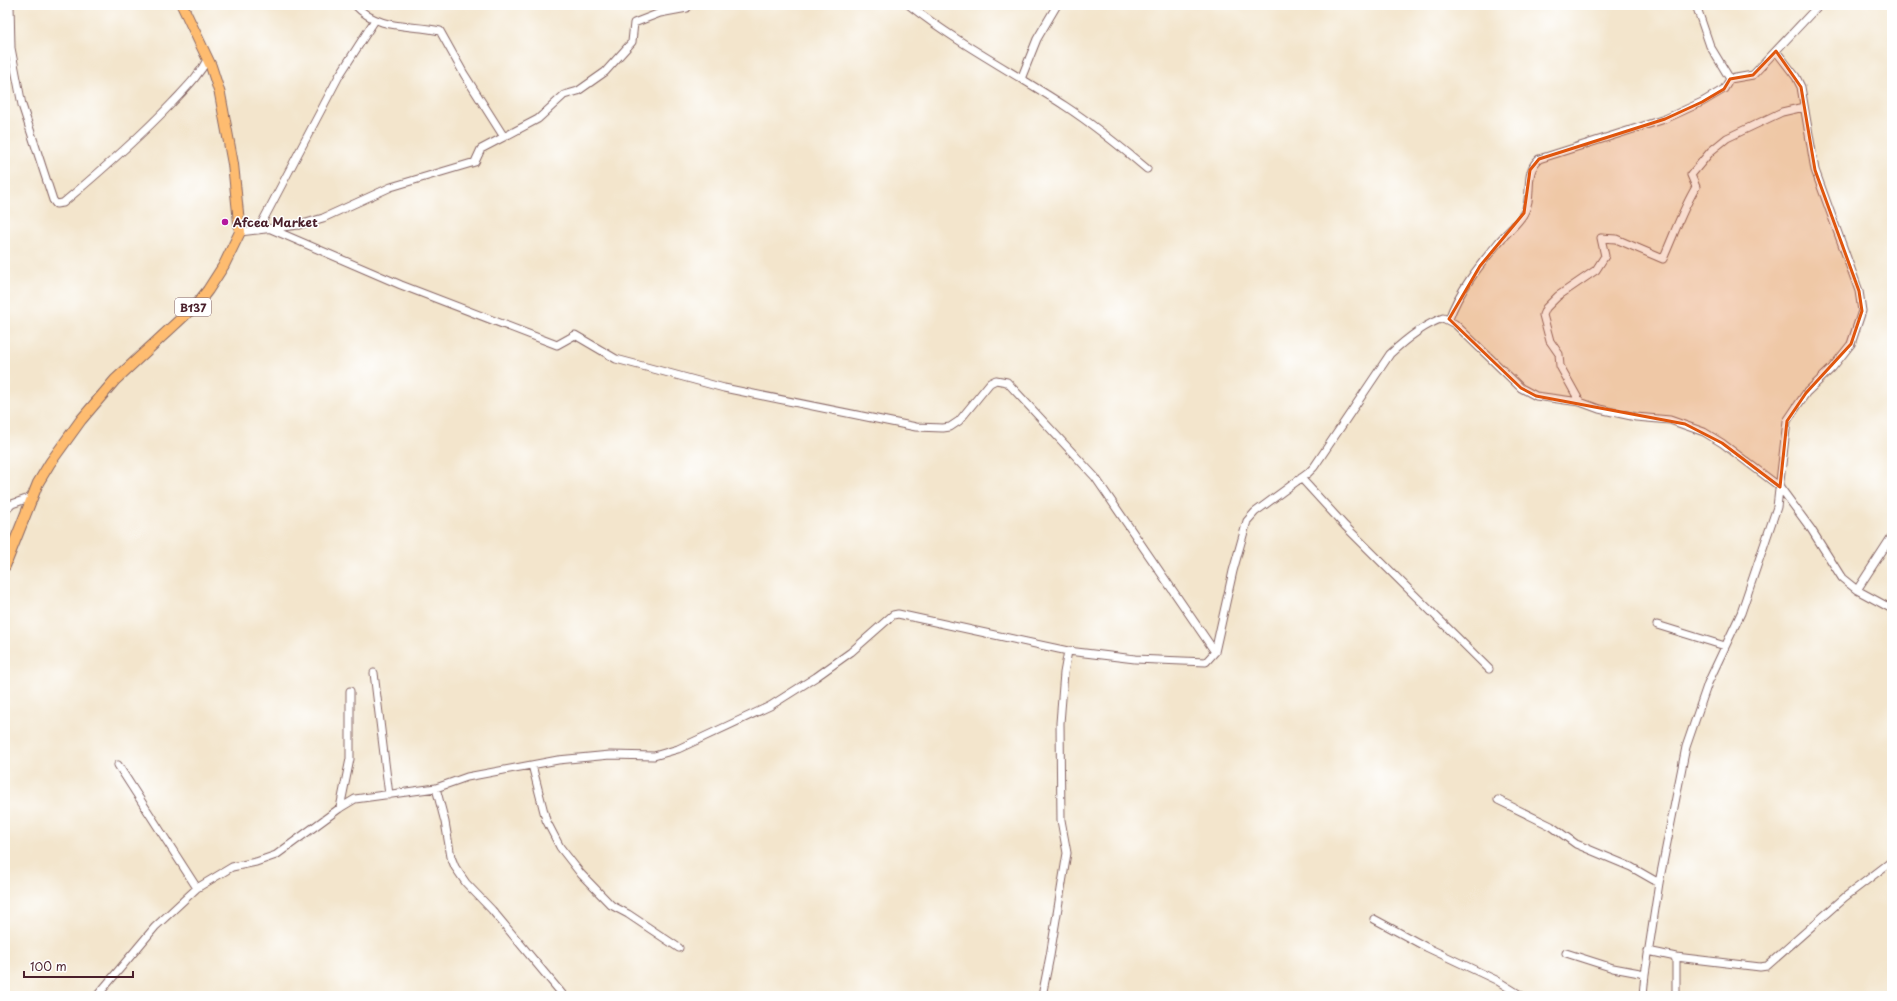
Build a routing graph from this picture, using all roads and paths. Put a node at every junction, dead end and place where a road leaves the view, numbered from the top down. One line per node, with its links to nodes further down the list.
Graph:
1 (10, 5): 11 (street)
2 (182, 5): 11 (main road)
3 (355, 5): 9 (street)
4 (688, 5): 15 (street)
5 (909, 5): 12 (street)
6 (1058, 5): 12 (street)
7 (1696, 5): 13 (street)
8 (1819, 5): 10 (street)
9 (375, 20): 15 (street); 18 (street)
10 (1776, 51): 13 (street); 14 (street)
11 (208, 58): 19 (main road)
12 (1021, 79): 16 (street)
13 (1730, 80): 20 (street)
14 (1804, 107): 21 (street); 23 (street)
15 (504, 137): 17 (street)
16 (1147, 170)
17 (270, 229): 18 (street); 33 (street)
18 (258, 230): 19 (street)
19 (240, 232): 24 (main road, B137)
20 (1449, 320): 21 (street); 22 (street)
21 (1580, 402): 23 (street)
22 (1301, 478): 33 (street); 34 (street)
23 (1780, 487): 28 (street); 31 (street)
24 (32, 497): 25 (street); 27 (main road, B137)
25 (5, 511)
26 (1892, 536): 28 (street)
27 (5, 566)
28 (1857, 590): 29 (street)
29 (1892, 609)
30 (1657, 625): 31 (street)
31 (1725, 646): 44 (street)
32 (1068, 651): 33 (street); 38 (street); 54 (street)
33 (1215, 652)
34 (1489, 669)
35 (374, 673): 40 (street)
36 (350, 691): 42 (street)
37 (118, 765): 45 (street)
38 (532, 765): 39 (street); 47 (street)
39 (436, 788): 40 (street); 52 (street)
40 (389, 795): 42 (street)
41 (1498, 800): 44 (street)
42 (340, 808): 45 (street)
43 (1892, 861): 50 (street)
44 (1659, 883): 48 (street)
45 (197, 888): 53 (street)
46 (1374, 919): 55 (street)
47 (679, 948)
48 (1648, 951): 50 (street); 51 (street)
49 (1566, 953): 51 (street)
50 (1676, 958): 57 (street)
51 (1644, 974): 56 (street)
52 (563, 995)
53 (97, 996)
54 (1042, 996)
55 (1522, 996)
56 (1643, 996)
57 (1676, 996)

